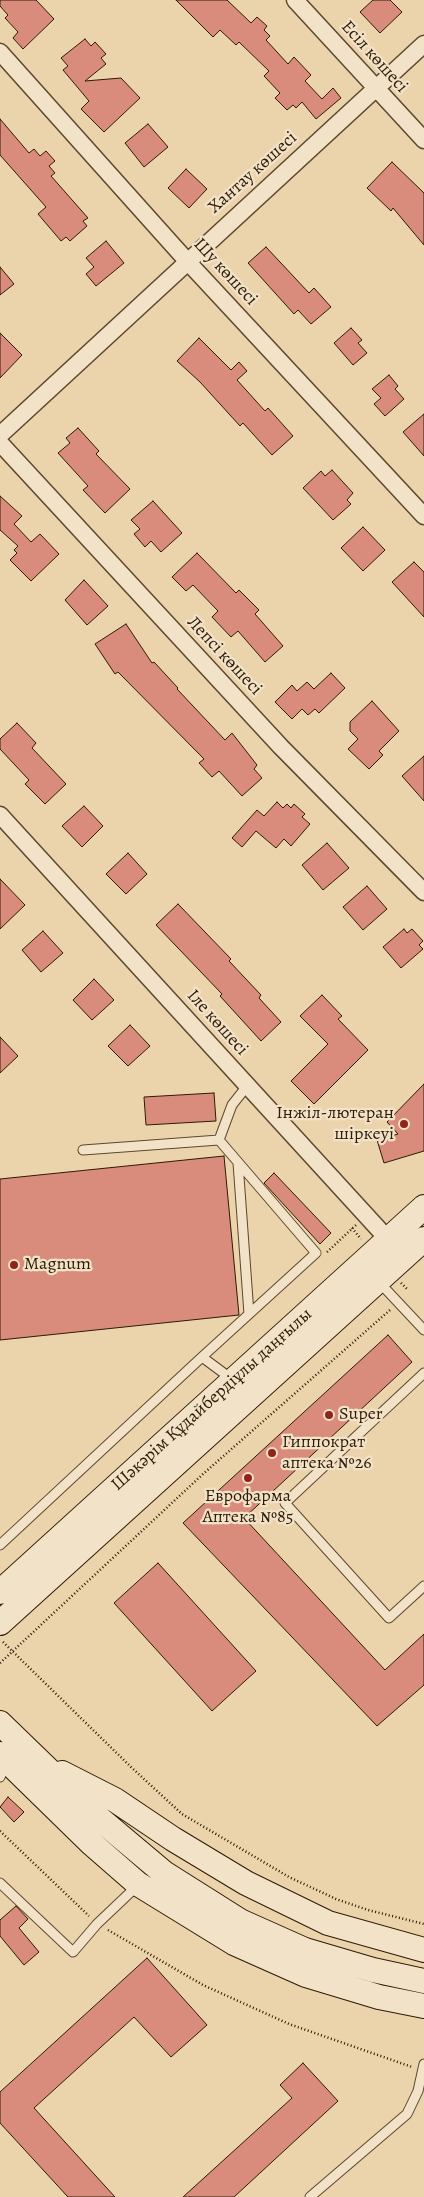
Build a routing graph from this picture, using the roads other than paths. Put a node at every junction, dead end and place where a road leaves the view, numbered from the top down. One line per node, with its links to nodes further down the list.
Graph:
1 (295, 0): 4 (street, Есіл көшесі)
2 (424, 44): 4 (street, Хантау көшесі)
3 (0, 52): 6 (street, Шу көшесі)
4 (376, 88): 5 (street, Есіл көшесі); 6 (street, Хантау көшесі)
5 (424, 140)
6 (187, 261): 7 (street, Хантау көшесі); 9 (street, Шу көшесі)
7 (0, 435)
8 (0, 443): 11 (street, Лепсі көшесі)
9 (424, 516)
10 (0, 815): 12 (street, Іле көшесі)
11 (424, 892)
12 (247, 1086): 13 (lane); 18 (street, Іле көшесі)
13 (219, 1140): 14 (lane); 15 (lane)
14 (83, 1150)
15 (238, 1162): 20 (lane); 20 (lane)
16 (424, 1207): 18 (main road, Шәкәрім Құдайбердіұлы даңғылы)
17 (424, 1239): 18 (main road, Шәкәрім Құдайбердіұлы даңғылы)
18 (396, 1248): 19 (main road, Шәкәрім Құдайбердіұлы даңғылы)
19 (371, 1271): 21 (lane); 24 (main road, Шәкәрім Құдайбердіұлы даңғылы); 28 (main road, Шәкәрім Құдайбердіұлы даңғылы)
20 (250, 1314): 22 (lane)
21 (424, 1330)
22 (202, 1357): 24 (lane); 25 (lane)
23 (424, 1373): 26 (lane)
24 (233, 1380): 27 (main road, Шәкәрім Құдайбердіұлы даңғылы)
25 (0, 1545)
26 (424, 1586)
27 (0, 1592)
28 (1, 1632)
29 (0, 1722): 30 (main road)
30 (41, 1763): 34 (main road); 35 (main road)
31 (2, 1764): 33 (main road)
32 (0, 1884): 33 (lane)
33 (138, 1884): 36 (main road)
34 (424, 1950)
35 (424, 1981)
36 (424, 2006)
37 (423, 2067): 38 (lane)
38 (310, 2197)

